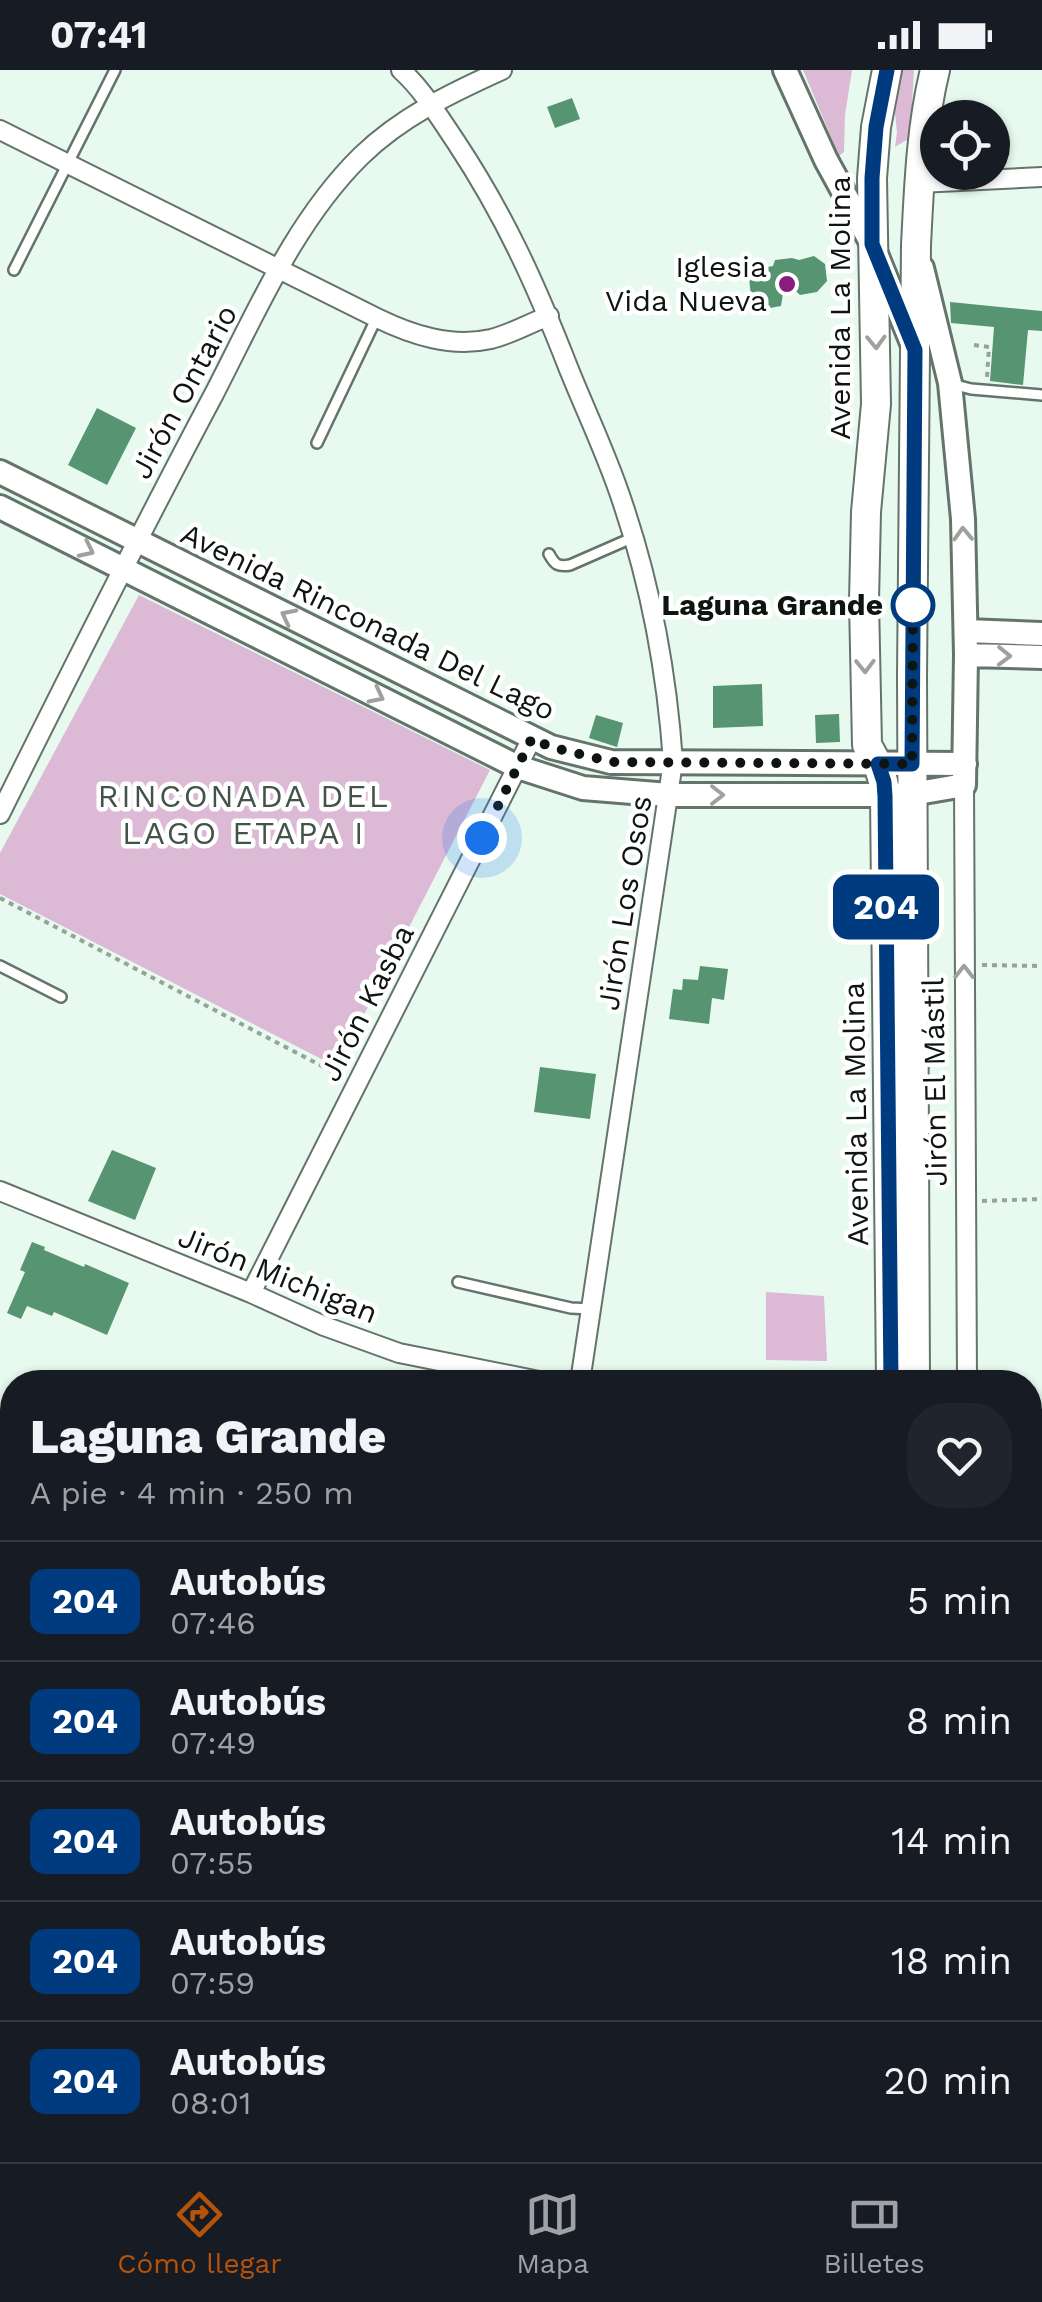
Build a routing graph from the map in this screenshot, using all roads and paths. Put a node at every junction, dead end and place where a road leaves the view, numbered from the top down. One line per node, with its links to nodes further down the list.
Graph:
1 (116, 70): 9 (lane)
2 (401, 70): 7 (street, Jirón Los Osos)
3 (502, 70): 7 (street, Jirón Ontario)
4 (786, 70): 12 (street)
5 (886, 70): 12 (main road, Avenida La Molina)
6 (935, 70): 11 (main road, Avenida La Molina)
7 (431, 104): 15 (street, Jirón Ontario); 16 (street, Jirón Los Osos)
8 (0, 130): 9 (street)
9 (68, 165): 14 (lane); 15 (street)
10 (1042, 177): 11 (street)
11 (919, 184): 13 (main road, Avenida La Molina)
12 (872, 244): 19 (street); 36 (main road, Avenida La Molina, one-way to 36)
13 (916, 245): 19 (main road, Avenida La Molina); 20 (street, Jirón El Mástil)
14 (14, 270)
15 (279, 270): 17 (street); 27 (street, Jirón Ontario)
16 (549, 316): 17 (street); 26 (street, Jirón Los Osos)
17 (377, 318): 23 (lane)
18 (974, 345): 21 (path)
19 (915, 350): 37 (main road, Avenida La Molina)
20 (950, 384): 22 (lane); 30 (street, Jirón El Mástil, one-way to 20)
21 (986, 384)
22 (1042, 395)
23 (317, 443)
24 (0, 472): 27 (street, Avenida Rinconada Del Lago)
25 (0, 506): 29 (street, Avenida Rinconada Del Lago, one-way to 29)
26 (634, 537): 28 (lane); 35 (street, Jirón Los Osos)
27 (137, 541): 29 (street, Jirón Ontario); 34 (street, Avenida Rinconada Del Lago, one-way to 27)
28 (548, 554)
29 (122, 567): 38 (street, Avenida Rinconada Del Lago, one-way to 38); 42 (street, Jirón Ontario)
30 (966, 631): 31 (street); 32 (street, Jirón El Mástil)
31 (1042, 634)
32 (966, 655): 33 (street, one-way to 33); 39 (street, Jirón El Mástil)
33 (1042, 657)
34 (532, 738): 35 (street, Avenida Rinconada Del Lago); 38 (street, Jirón Kasba)
35 (673, 762): 36 (street, Avenida Rinconada Del Lago); 40 (street, Jirón Los Osos)
36 (878, 764): 37 (street, Avenida Rinconada Del Lago); 41 (main road, Avenida La Molina)
37 (912, 764): 39 (street, Avenida Rinconada Del Lago); 41 (main road, Avenida La Molina)
38 (518, 768): 40 (street, Avenida Rinconada Del Lago); 48 (street, Jirón Kasba)
39 (964, 775): 41 (street, Avenida Rinconada Del Lago); 44 (street, Jirón El Mástil)
40 (669, 795): 41 (street, Avenida Rinconada Del Lago, one-way to 41); 54 (street, Jirón Los Osos)
41 (899, 795): 55 (main road, Avenida La Molina); 58 (main road, Avenida La Molina)
42 (0, 814)
43 (0, 898): 48 (path)
44 (964, 965): 46 (path); 51 (street, Jirón El Mástil, one-way to 44)
45 (0, 966): 47 (lane)
46 (1042, 966)
47 (61, 997)
48 (357, 1085): 53 (street, Jirón Kasba)
49 (0, 1192): 53 (street, Jirón Michigan)
50 (1042, 1199): 51 (path)
51 (967, 1201): 61 (street, Jirón El Mástil)
52 (458, 1282): 54 (lane)
53 (251, 1293): 56 (street, Jirón Michigan)
54 (591, 1309): 57 (street, Jirón Los Osos)
55 (914, 1321): 59 (main road); 60 (main road, Avenida La Molina)
56 (484, 1370)
57 (582, 1370)
58 (891, 1370)
59 (906, 1370)
60 (915, 1370)
61 (967, 1370)

